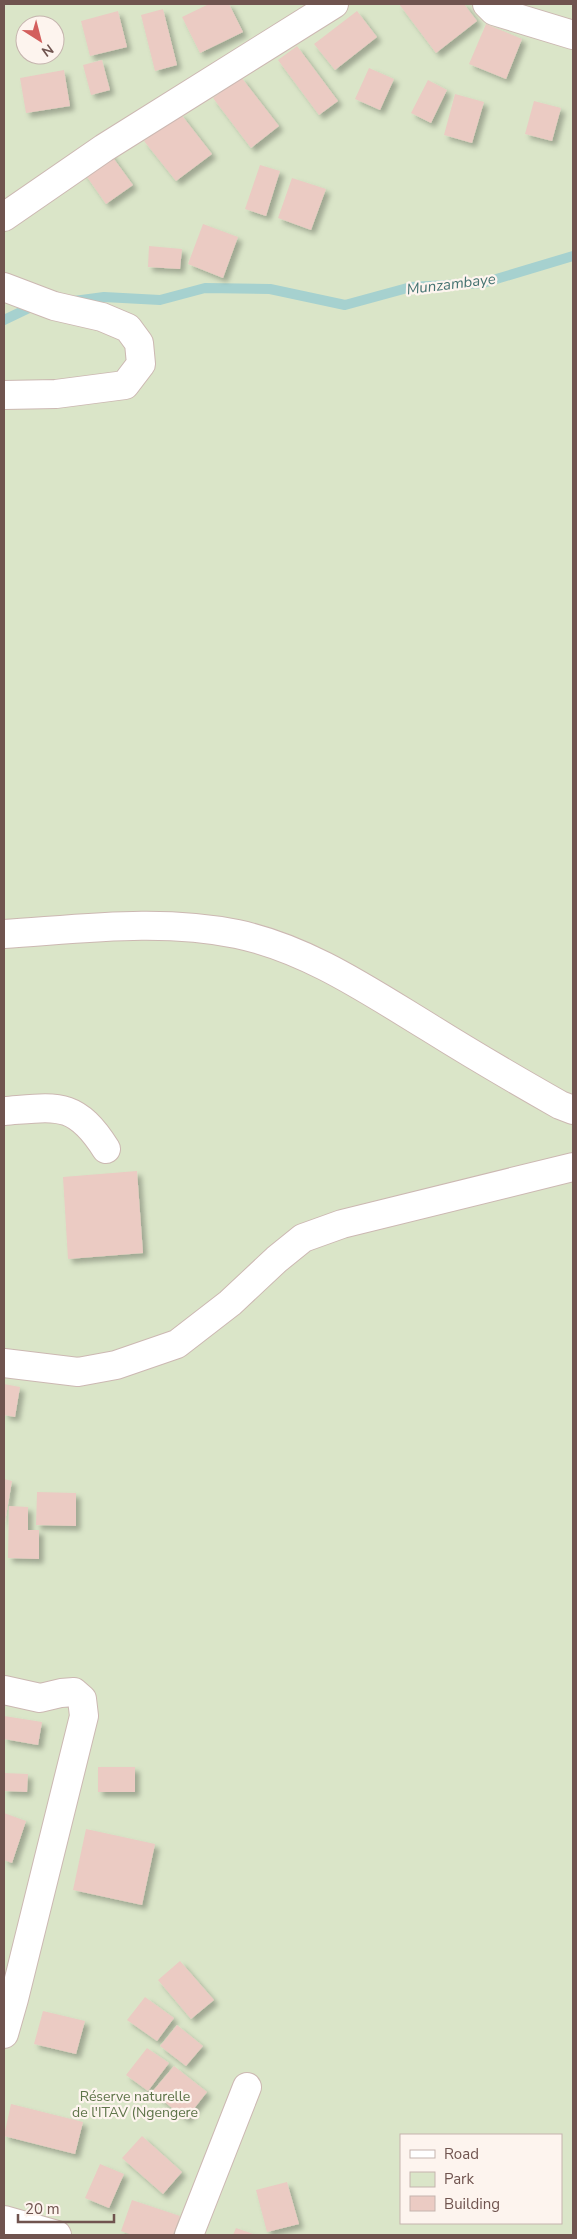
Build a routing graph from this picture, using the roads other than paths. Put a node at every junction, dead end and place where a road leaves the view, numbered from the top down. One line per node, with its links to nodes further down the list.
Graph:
1 (334, 4): 4 (street)
2 (487, 4): 3 (street)
3 (573, 35)
4 (4, 217)
5 (4, 287): 6 (street)
6 (4, 395)
7 (4, 934): 8 (street)
8 (573, 1110)
9 (4, 1111): 10 (street)
10 (106, 1149)
11 (573, 1167): 12 (street)
12 (4, 1363)
13 (4, 1690): 14 (street)
14 (4, 2034)
15 (247, 2087): 18 (street)
16 (4, 2220): 17 (street)
17 (57, 2235)
18 (189, 2235)

